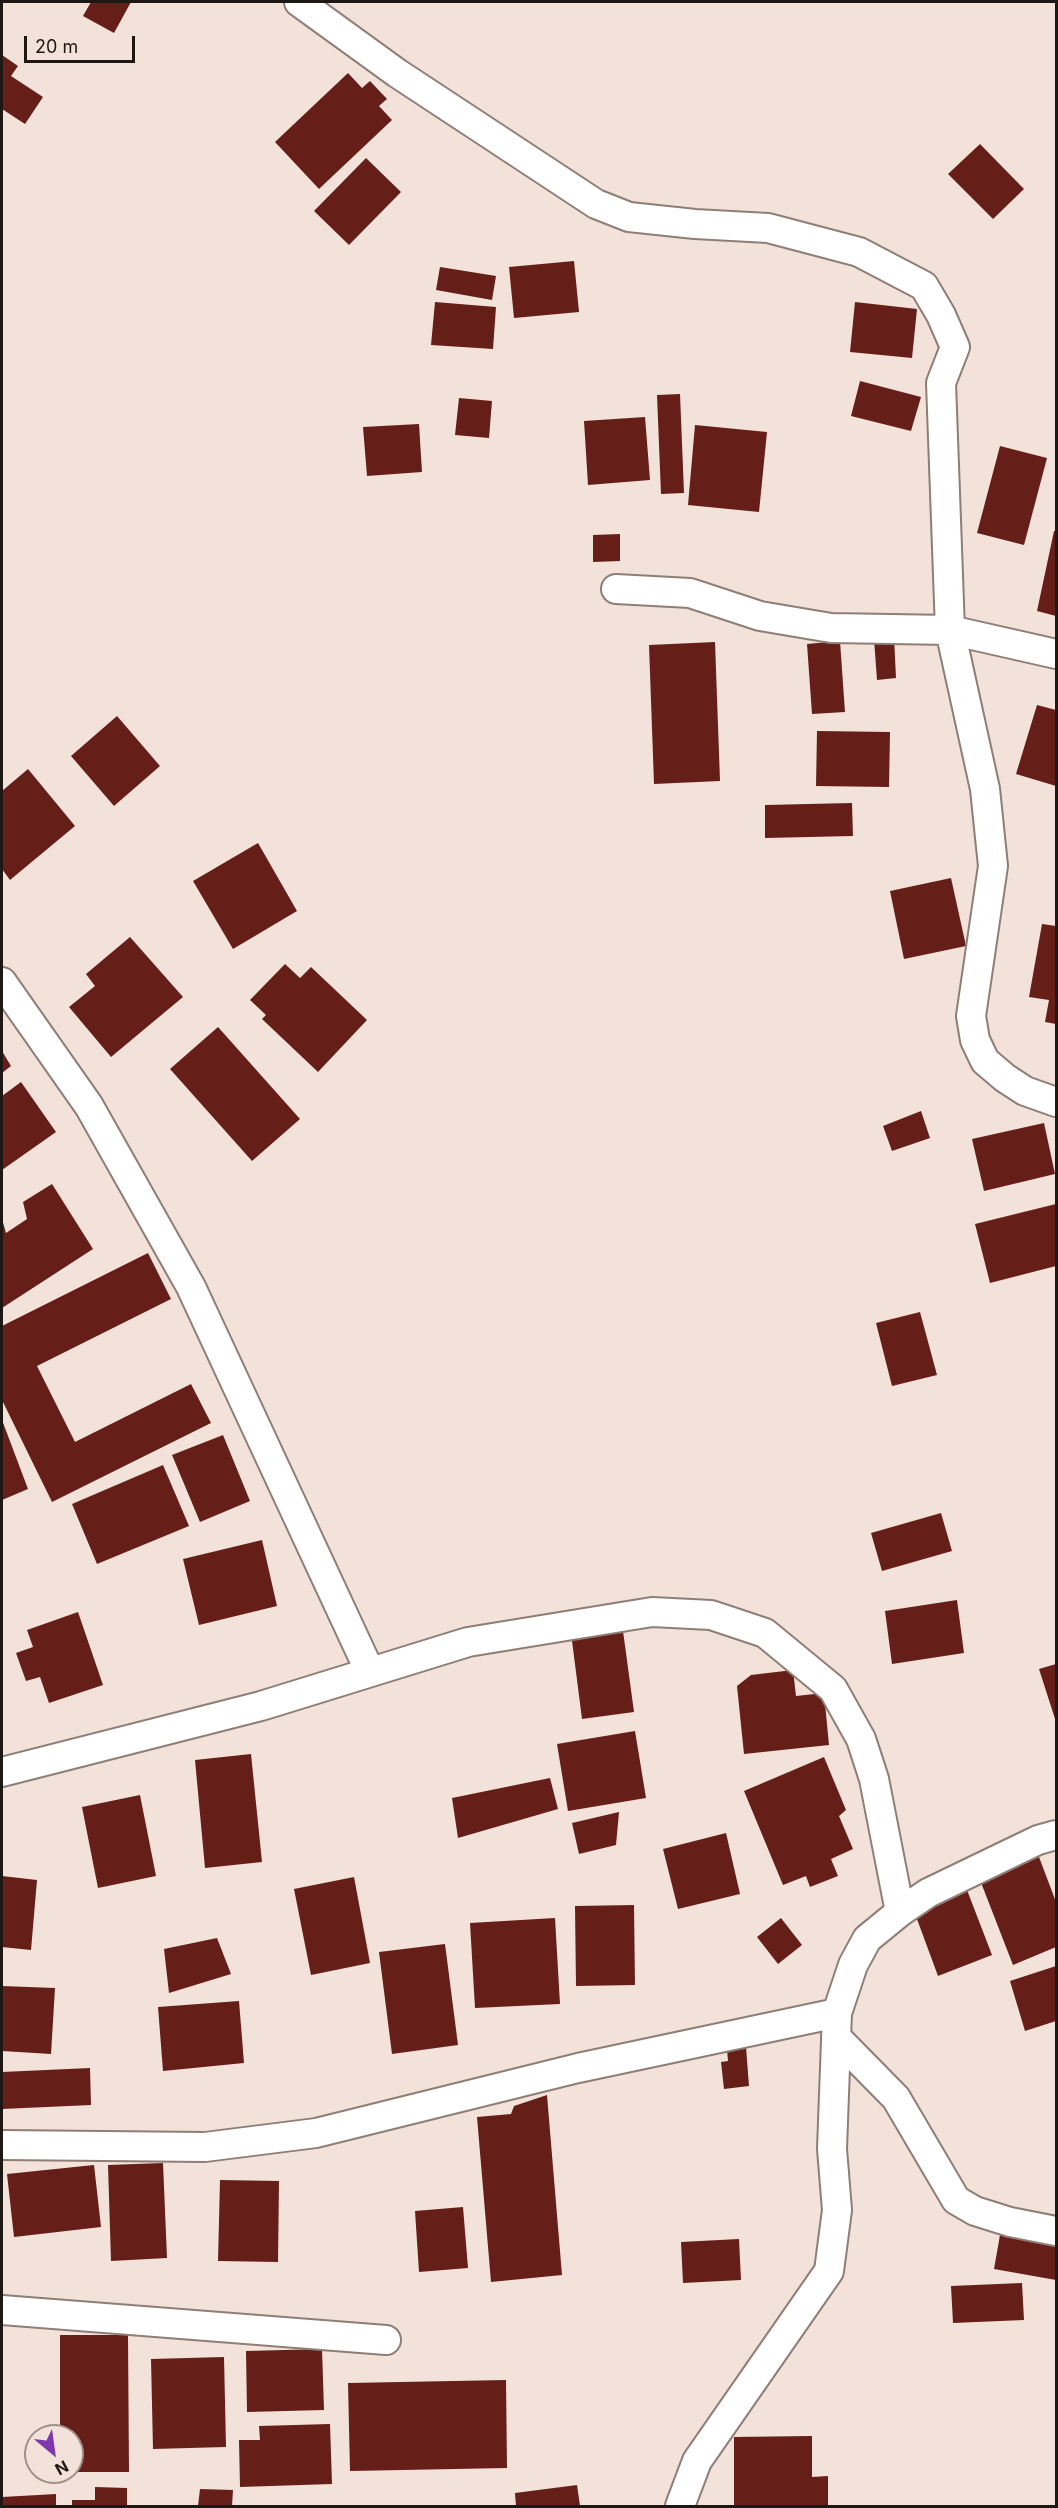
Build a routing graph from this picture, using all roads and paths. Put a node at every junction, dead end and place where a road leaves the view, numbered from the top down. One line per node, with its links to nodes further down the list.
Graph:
1 (299, 2): 3 (street)
2 (616, 589): 3 (street)
3 (950, 630): 4 (street); 6 (street)
4 (1056, 654)
5 (2, 982): 7 (street)
6 (1056, 1102)
7 (370, 1672): 8 (street); 10 (street)
8 (2, 1772)
9 (1056, 1835): 10 (street)
10 (900, 1912): 11 (street)
11 (836, 2025): 12 (street); 13 (street); 16 (street)
12 (2, 2145)
13 (1056, 2231)
14 (2, 2310): 15 (street)
15 (386, 2340)
16 (680, 2506)

